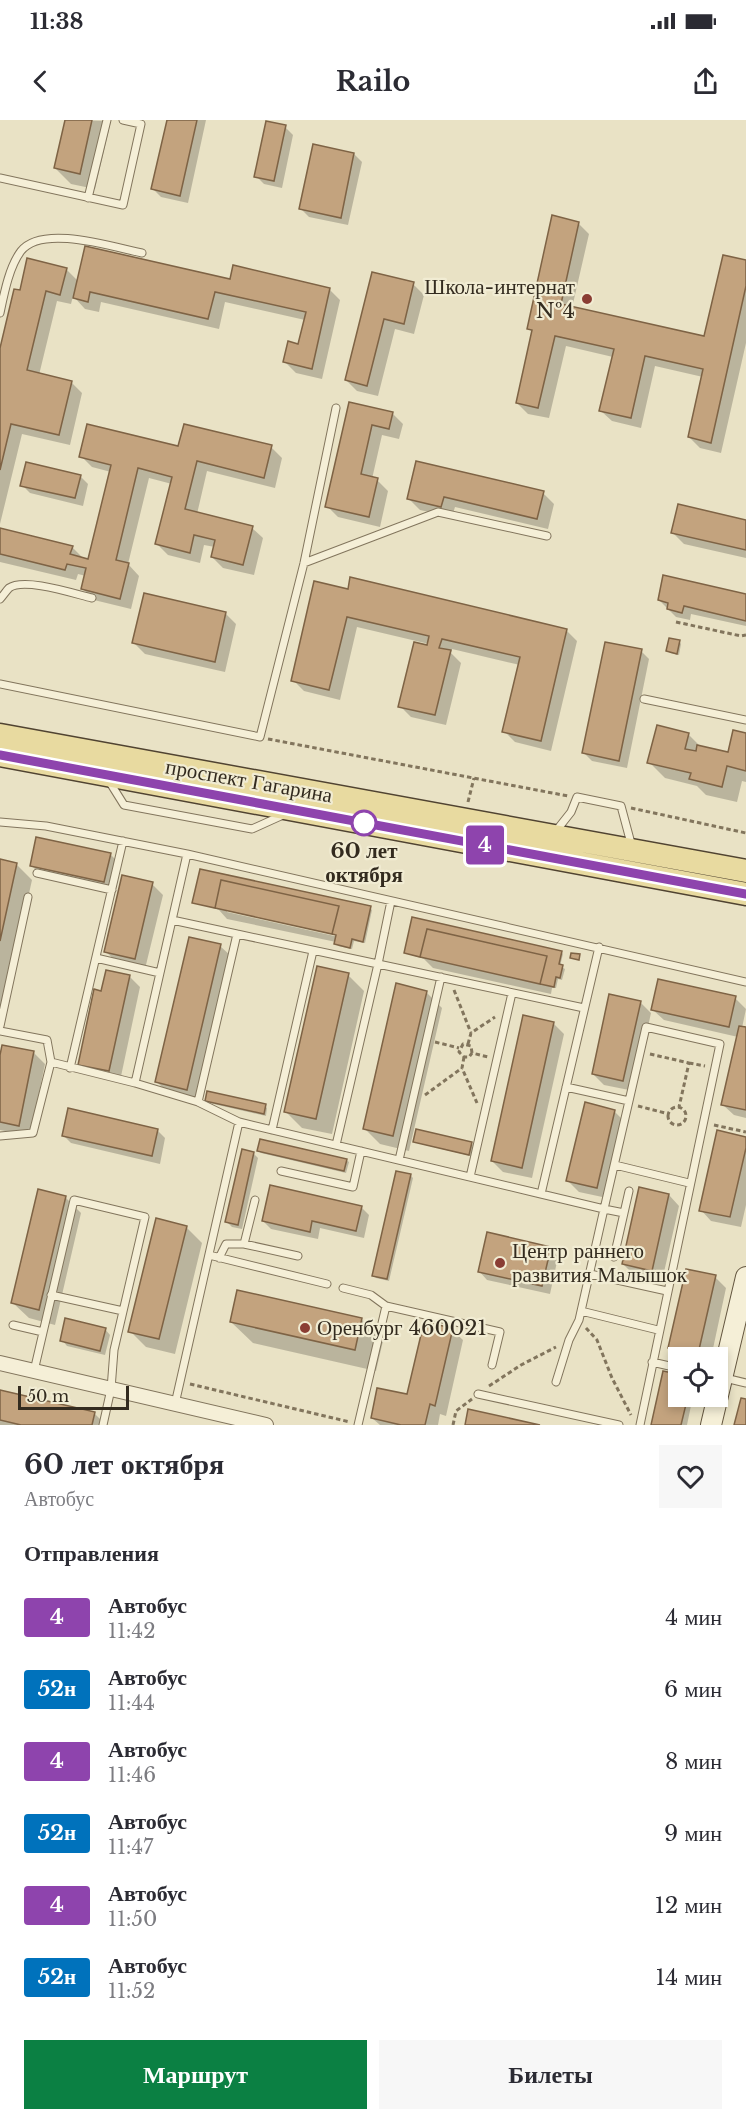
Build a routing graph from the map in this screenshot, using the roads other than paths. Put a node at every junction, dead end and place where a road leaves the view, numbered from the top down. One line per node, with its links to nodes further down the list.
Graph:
1 (107, 120): 4 (lane)
2 (123, 120): 4 (lane)
3 (0, 178): 4 (lane)
4 (88, 198)
5 (142, 253): 6 (lane)
6 (1, 304): 7 (lane)
7 (0, 313)
8 (336, 408): 10 (lane)
9 (547, 536): 10 (lane)
10 (304, 563): 13 (lane)
11 (92, 598): 12 (lane)
12 (0, 599)
13 (0, 684)
14 (644, 699): 15 (lane)
15 (746, 720)
16 (0, 735): 19 (main road, проспект Гагарина)
17 (0, 755): 26 (main road, проспект Гагарина)
18 (0, 822): 20 (lane)
19 (553, 836): 21 (main road, проспект Гагарина); 21 (lane)
20 (123, 841): 22 (lane); 25 (lane)
21 (632, 850): 23 (main road, проспект Гагарина)
22 (187, 854): 28 (lane); 29 (lane)
23 (746, 871)
24 (37, 873): 25 (lane)
25 (112, 890): 33 (lane)
26 (746, 894)
27 (28, 897): 40 (lane)
28 (391, 901): 31 (lane); 34 (lane)
29 (172, 920): 30 (lane); 35 (lane)
30 (237, 934): 32 (lane); 47 (lane)
31 (599, 947): 37 (lane); 39 (lane)
32 (313, 951): 34 (lane); 49 (lane)
33 (96, 957): 35 (lane); 43 (lane)
34 (378, 964): 36 (lane); 51 (lane)
35 (160, 973): 44 (lane)
36 (441, 977): 38 (lane); 53 (lane)
37 (746, 982)
38 (512, 993): 39 (lane); 56 (lane)
39 (584, 1008): 45 (lane)
40 (0, 1026)
41 (0, 1030): 42 (lane)
42 (51, 1062): 43 (lane); 50 (lane)
43 (70, 1068): 44 (lane)
44 (135, 1083): 47 (lane)
45 (566, 1087): 46 (lane); 59 (lane)
46 (630, 1101): 54 (lane); 57 (lane)
47 (198, 1102): 48 (lane)
48 (239, 1122): 49 (lane); 64 (lane)
49 (272, 1130): 51 (lane)
50 (0, 1136)
51 (336, 1145): 52 (lane)
52 (361, 1151): 53 (lane); 55 (lane)
53 (399, 1160): 56 (lane)
54 (615, 1165): 57 (lane); 61 (lane)
55 (282, 1171)
56 (470, 1177): 59 (lane)
57 (690, 1183): 72 (lane)
58 (629, 1191): 62 (lane)
59 (541, 1194): 61 (lane)
60 (255, 1200): 63 (lane)
61 (604, 1209): 62 (lane); 68 (lane)
62 (624, 1213): 66 (lane)
63 (244, 1244): 65 (lane); 67 (lane)
64 (208, 1256): 67 (lane); 91 (lane)
65 (298, 1256)
66 (614, 1257)
67 (219, 1258): 70 (lane)
68 (590, 1274): 72 (lane); 76 (lane)
69 (746, 1277): 80 (main road)
70 (327, 1284)
71 (343, 1288): 74 (lane)
72 (666, 1291): 78 (lane)
73 (51, 1295): 75 (lane); 75 (lane); 79 (lane)
74 (386, 1306): 83 (lane); 93 (lane)
75 (123, 1311): 89 (lane)
76 (581, 1311): 78 (lane); 87 (lane)
77 (13, 1325): 79 (lane)
78 (658, 1330): 81 (lane)
79 (43, 1332): 85 (lane)
80 (728, 1347)
81 (652, 1362): 84 (lane); 97 (lane)
82 (0, 1363): 85 (street)
83 (492, 1365)
84 (668, 1366)
85 (34, 1371): 89 (street)
86 (728, 1379): 88 (lane)
87 (555, 1382)
88 (746, 1383)
89 (111, 1389): 91 (street); 94 (lane)
90 (478, 1394): 96 (lane)
91 (175, 1404): 95 (street)
92 (714, 1407): 98 (main road)
93 (358, 1424)
94 (103, 1425)
95 (266, 1425)
96 (619, 1425)
97 (640, 1425)
98 (711, 1425)

